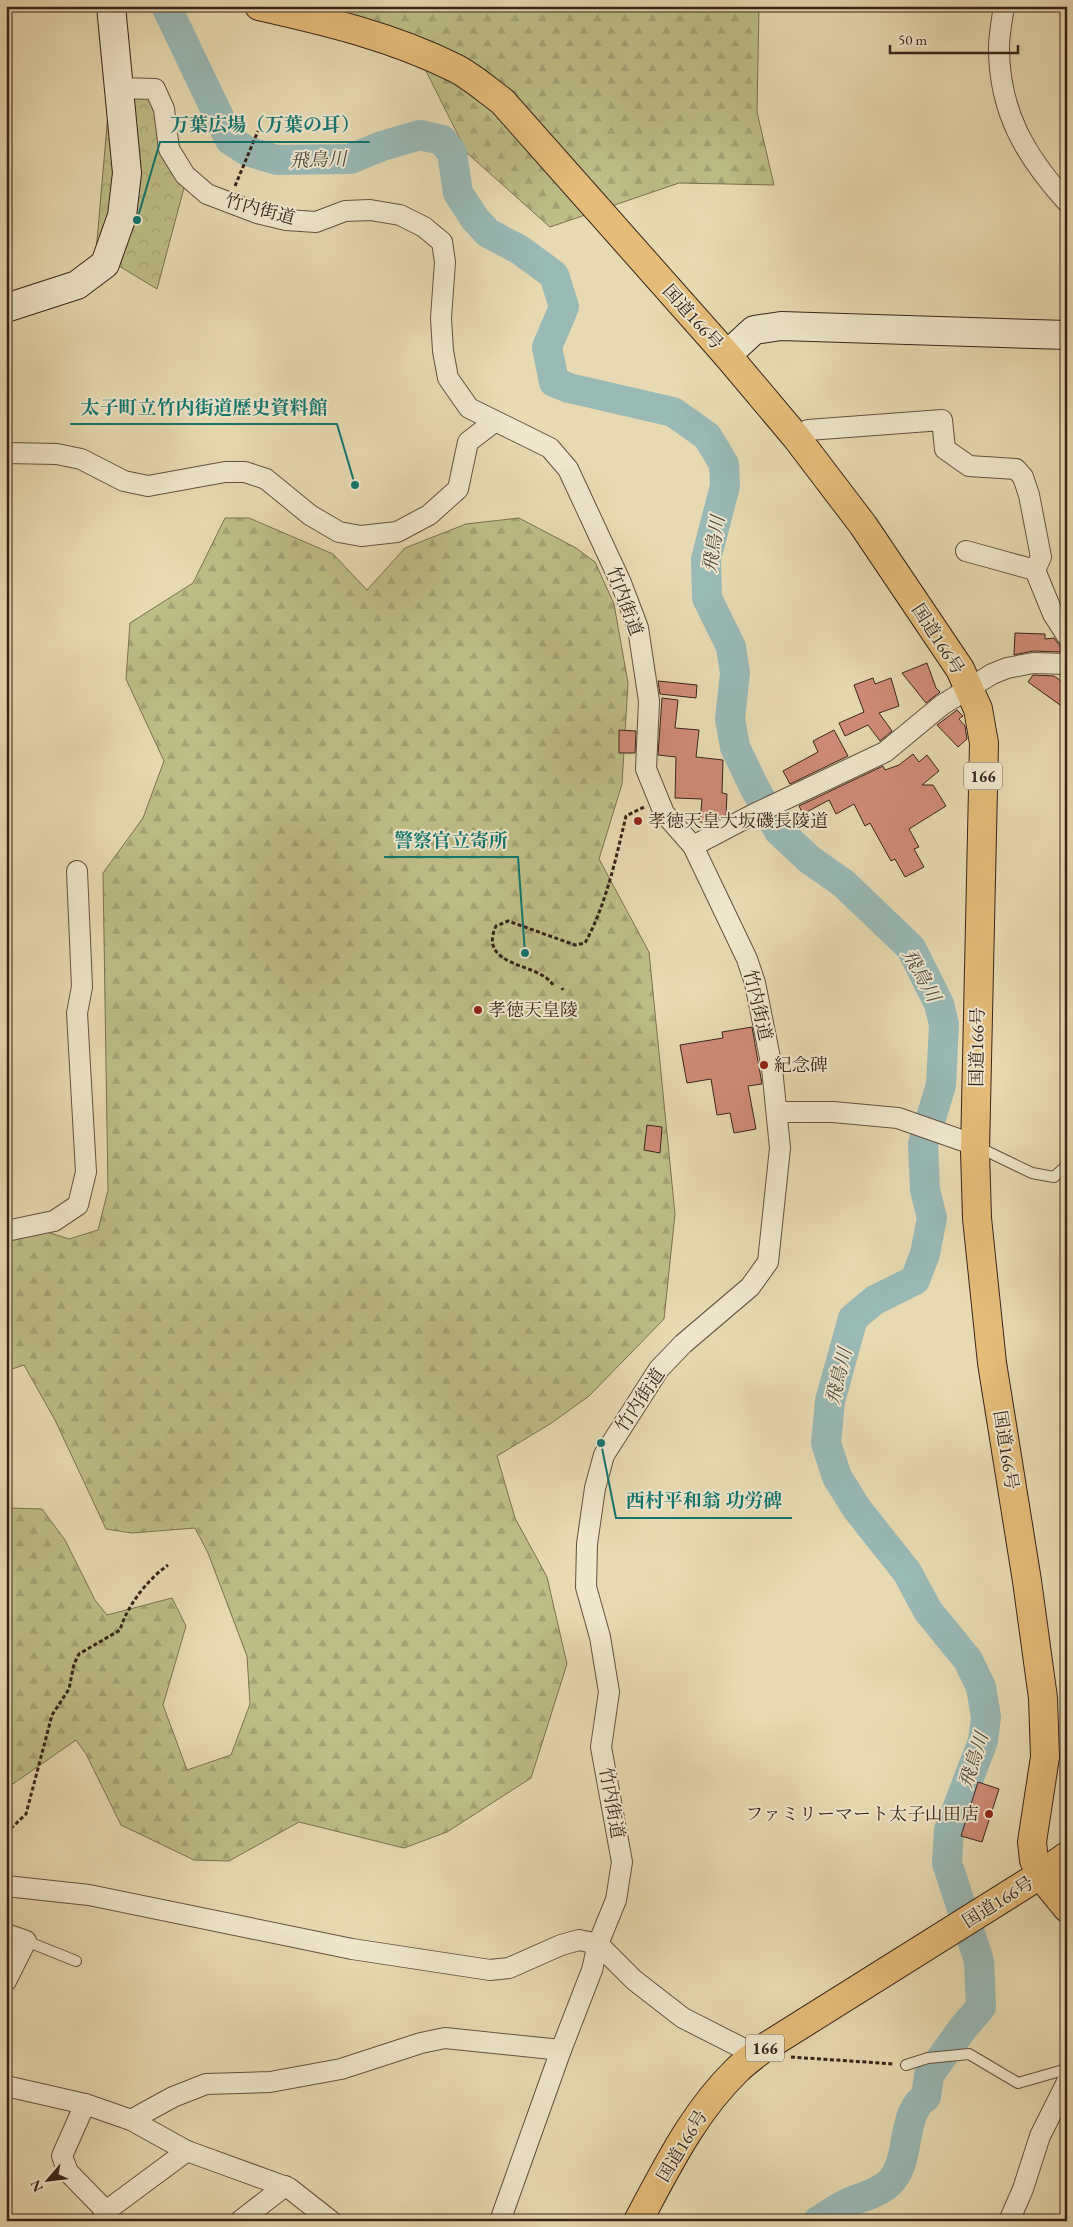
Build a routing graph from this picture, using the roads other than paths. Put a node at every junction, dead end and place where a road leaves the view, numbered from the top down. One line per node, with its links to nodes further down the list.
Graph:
1 (111, 6): 4 (street)
2 (259, 6): 8 (main road, 国道166号 / 166)
3 (1004, 6): 5 (street)
4 (118, 88): 6 (street); 9 (street, 竹内街道)
5 (1067, 202)
6 (6, 308)
7 (1067, 335): 8 (street)
8 (727, 355): 10 (main road, 国道166号 / 166)
9 (494, 422): 11 (street); 17 (street, 竹内街道)
10 (796, 437): 13 (street); 16 (main road, 国道166号 / 166)
11 (6, 453)
12 (966, 551): 13 (street)
13 (1035, 570): 14 (street)
14 (1067, 636)
15 (1067, 664): 16 (street)
16 (968, 687): 17 (street); 20 (main road, 国道166号 / 166)
17 (693, 846): 19 (street, 竹内街道)
18 (77, 871): 22 (street)
19 (778, 1112): 20 (street); 29 (street, 竹内街道)
20 (975, 1145): 21 (lane); 24 (main road, 国道166号 / 166)
21 (1067, 1165)
22 (6, 1231)
23 (1067, 1856): 24 (main road)
24 (1040, 1875): 26 (main road); 33 (main road, 国道166号 / 166)
25 (6, 1886): 29 (street)
26 (1067, 1908)
27 (6, 1934): 28 (street)
28 (26, 1941): 30 (lane); 31 (street)
29 (598, 1944): 32 (street, 竹内街道); 33 (street)
30 (76, 1961)
31 (6, 1981)
32 (561, 2050): 39 (street); 45 (street, 竹内街道)
33 (760, 2052): 46 (main road, 国道166号 / 166)
34 (906, 2065): 35 (lane)
35 (1067, 2069)
36 (1067, 2082): 47 (street)
37 (6, 2086): 38 (street)
38 (85, 2104): 39 (street); 42 (street)
39 (131, 2120): 40 (street)
40 (187, 2151): 41 (street); 42 (street)
41 (284, 2186): 43 (street); 44 (street)
42 (104, 2216)
43 (240, 2221)
44 (331, 2221)
45 (500, 2221)
46 (638, 2221)
47 (1009, 2221)

